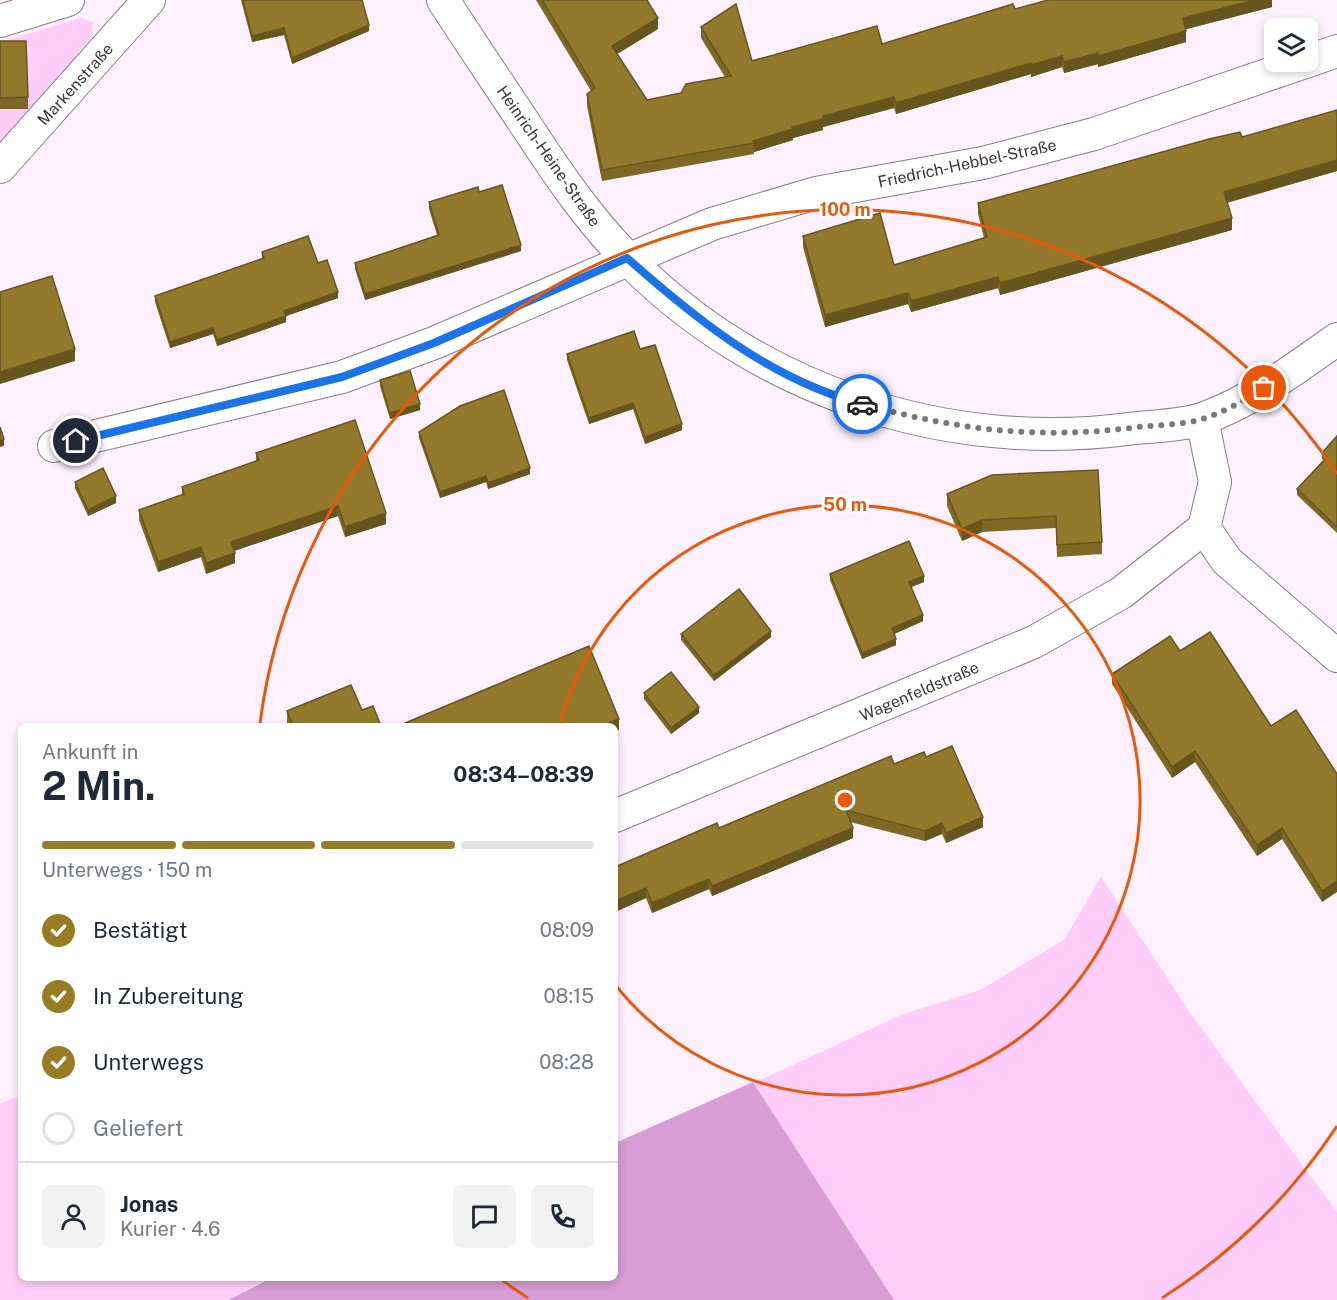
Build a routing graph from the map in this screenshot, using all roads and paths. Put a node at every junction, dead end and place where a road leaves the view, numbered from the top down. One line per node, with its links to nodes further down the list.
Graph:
1 (68, 0): 4 (street)
2 (149, 0): 8 (street, Markenstraße)
3 (443, 0): 9 (street, Heinrich-Heine-Straße)
4 (0, 21)
5 (1337, 51): 6 (street, Friedrich-Hebbel-Straße)
6 (1318, 57)
7 (1275, 72): 9 (street, Friedrich-Hebbel-Straße)
8 (0, 167)
9 (627, 258): 11 (street, Heinrich-Heine-Straße); 12 (street, Friedrich-Hebbel-Straße)
10 (1337, 339): 11 (street, Heinrich-Heine-Straße)
11 (1202, 419): 13 (street)
12 (54, 446)
13 (1204, 528): 14 (street); 15 (street, Wagenfeldstraße)
14 (1337, 656)
15 (618, 815)

